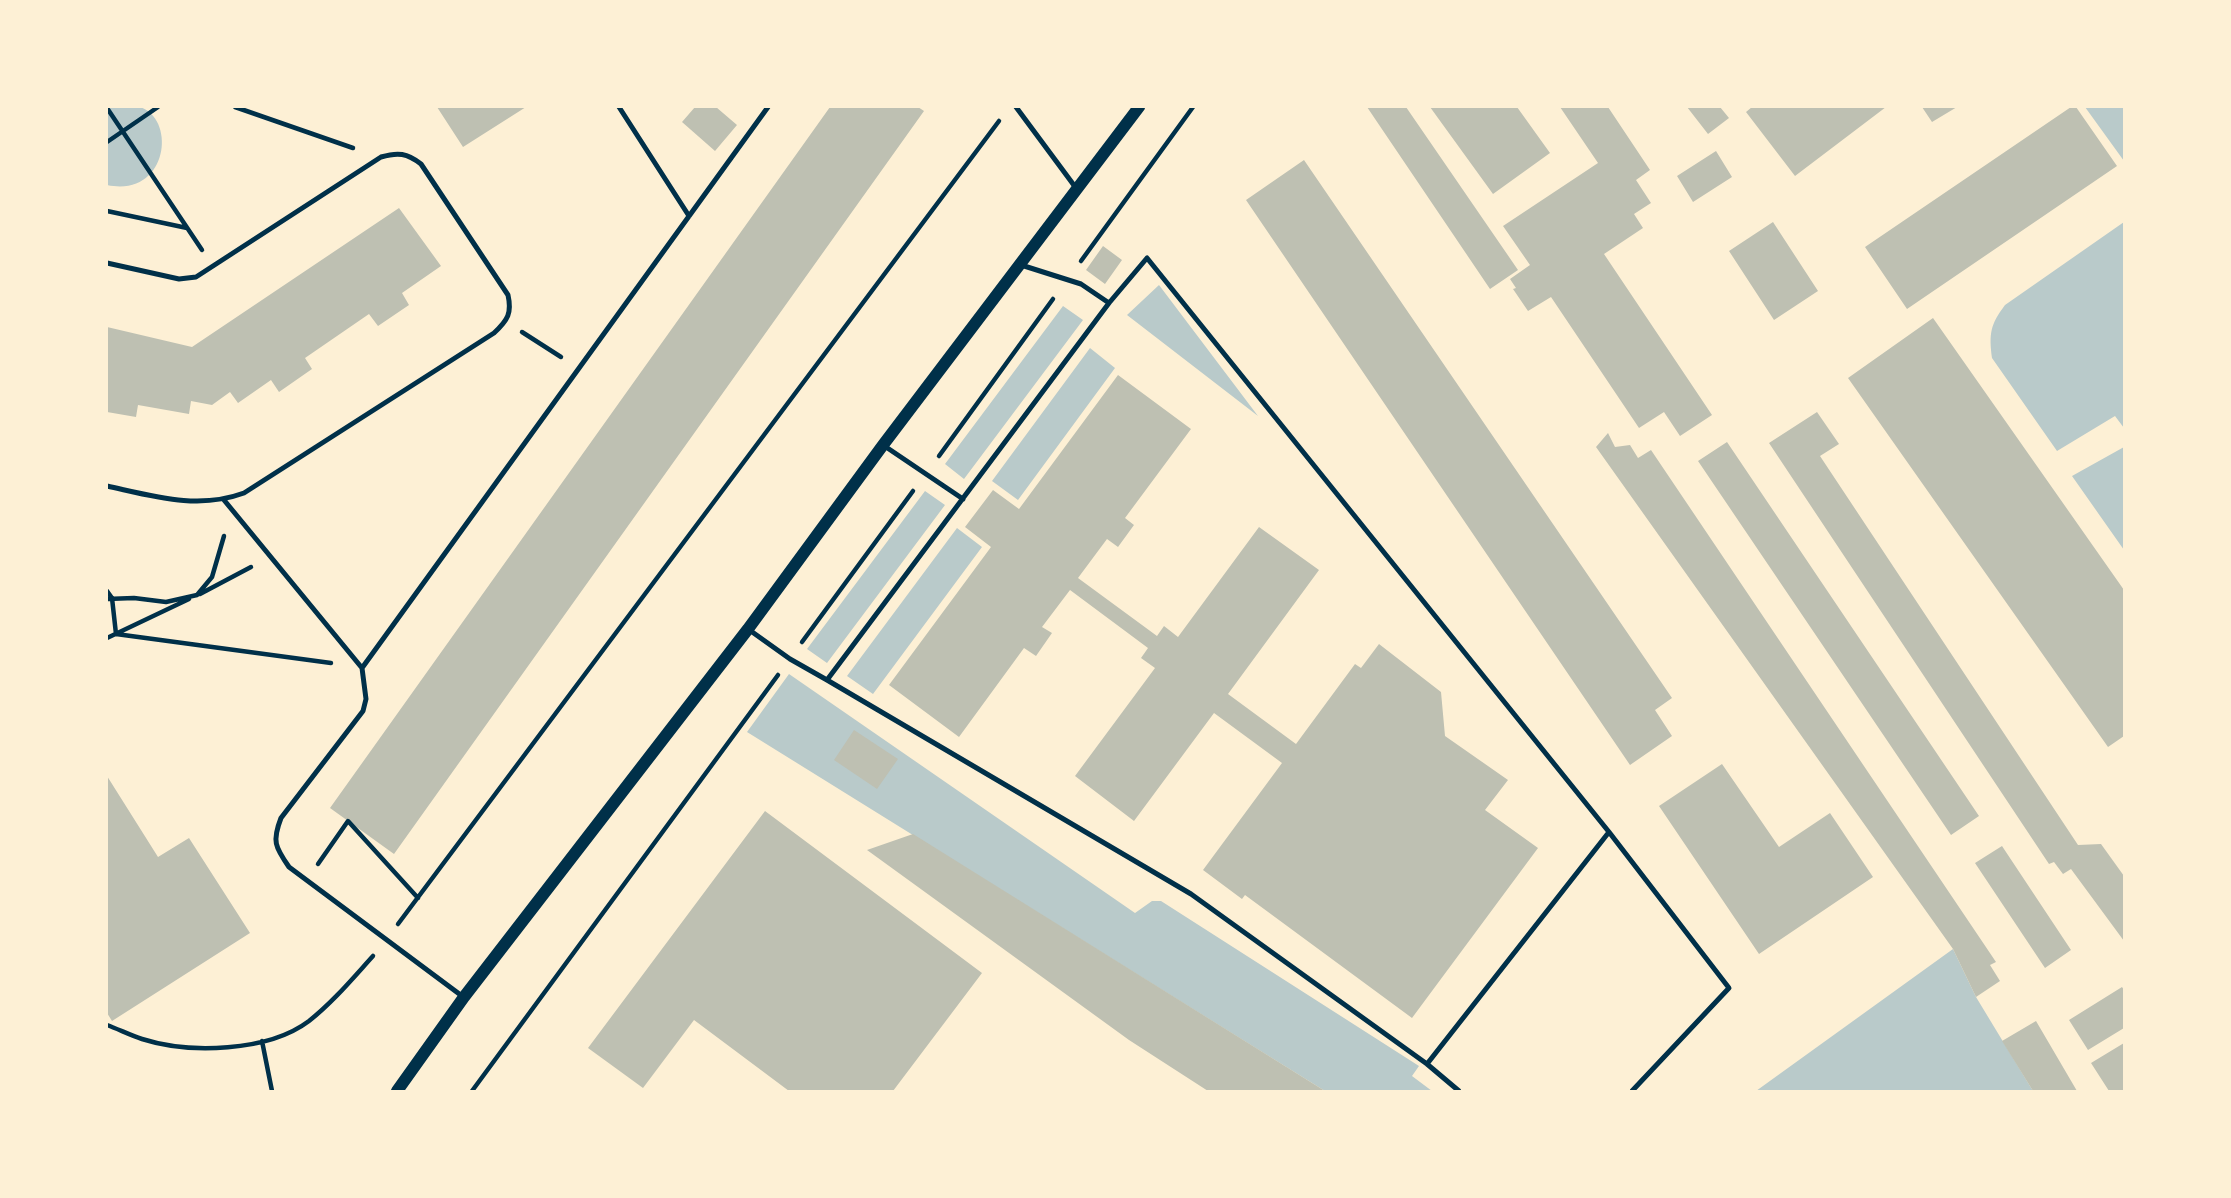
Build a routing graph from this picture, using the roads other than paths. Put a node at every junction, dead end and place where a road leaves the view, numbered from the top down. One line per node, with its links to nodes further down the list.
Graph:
1 (619, 107): 6 (lane)
2 (768, 107): 6 (lane)
3 (1016, 107): 5 (lane)
4 (1139, 107): 5 (street)
5 (1078, 190): 8 (street)
6 (689, 216): 15 (lane)
7 (107, 263): 13 (lane)
8 (1021, 265): 9 (lane); 10 (street)
9 (1110, 303): 12 (lane); 17 (lane)
10 (883, 445): 12 (lane); 14 (street)
11 (107, 486): 13 (lane)
12 (963, 499): 16 (lane)
13 (224, 500): 15 (lane)
14 (748, 629): 16 (lane); 18 (street)
15 (362, 668): 18 (lane)
16 (827, 680): 19 (lane)
17 (1609, 832): 19 (lane); 22 (lane)
18 (464, 998): 20 (street)
19 (1427, 1064): 21 (lane)
20 (397, 1091)
21 (1459, 1091)
22 (1632, 1091)

